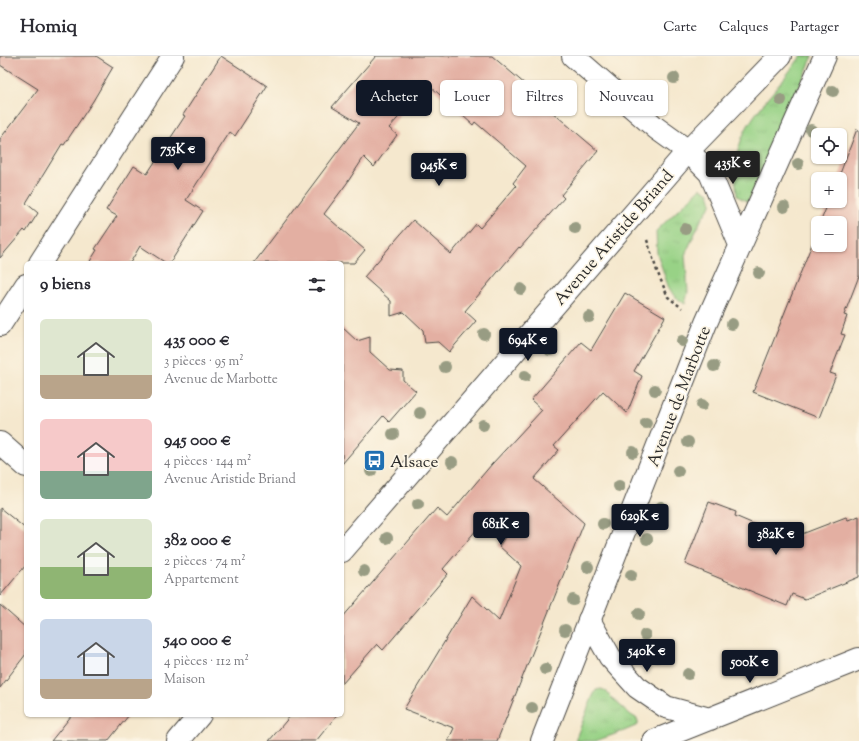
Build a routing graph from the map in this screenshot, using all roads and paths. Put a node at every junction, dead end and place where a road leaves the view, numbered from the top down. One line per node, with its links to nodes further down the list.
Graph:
1 (173, 56): 8 (street)
2 (573, 56): 5 (street)
3 (780, 56): 5 (street, Avenue Aristide Briand)
4 (824, 56): 7 (street, Avenue de Marbotte)
5 (688, 151): 6 (street, Avenue Aristide Briand); 7 (street)
6 (637, 210): 10 (path); 14 (street, Avenue Aristide Briand)
7 (740, 246): 10 (street, Avenue de Marbotte)
8 (41, 261)
9 (24, 288): 11 (street)
10 (706, 323): 15 (street, Avenue de Marbotte)
11 (0, 325)
12 (0, 443): 13 (street)
13 (24, 464)
14 (344, 549)
15 (590, 620): 18 (street); 20 (street, Avenue de Marbotte)
16 (859, 660): 18 (street)
17 (198, 717): 19 (street)
18 (710, 719): 21 (street)
19 (178, 741)
20 (542, 741)
21 (654, 741)

